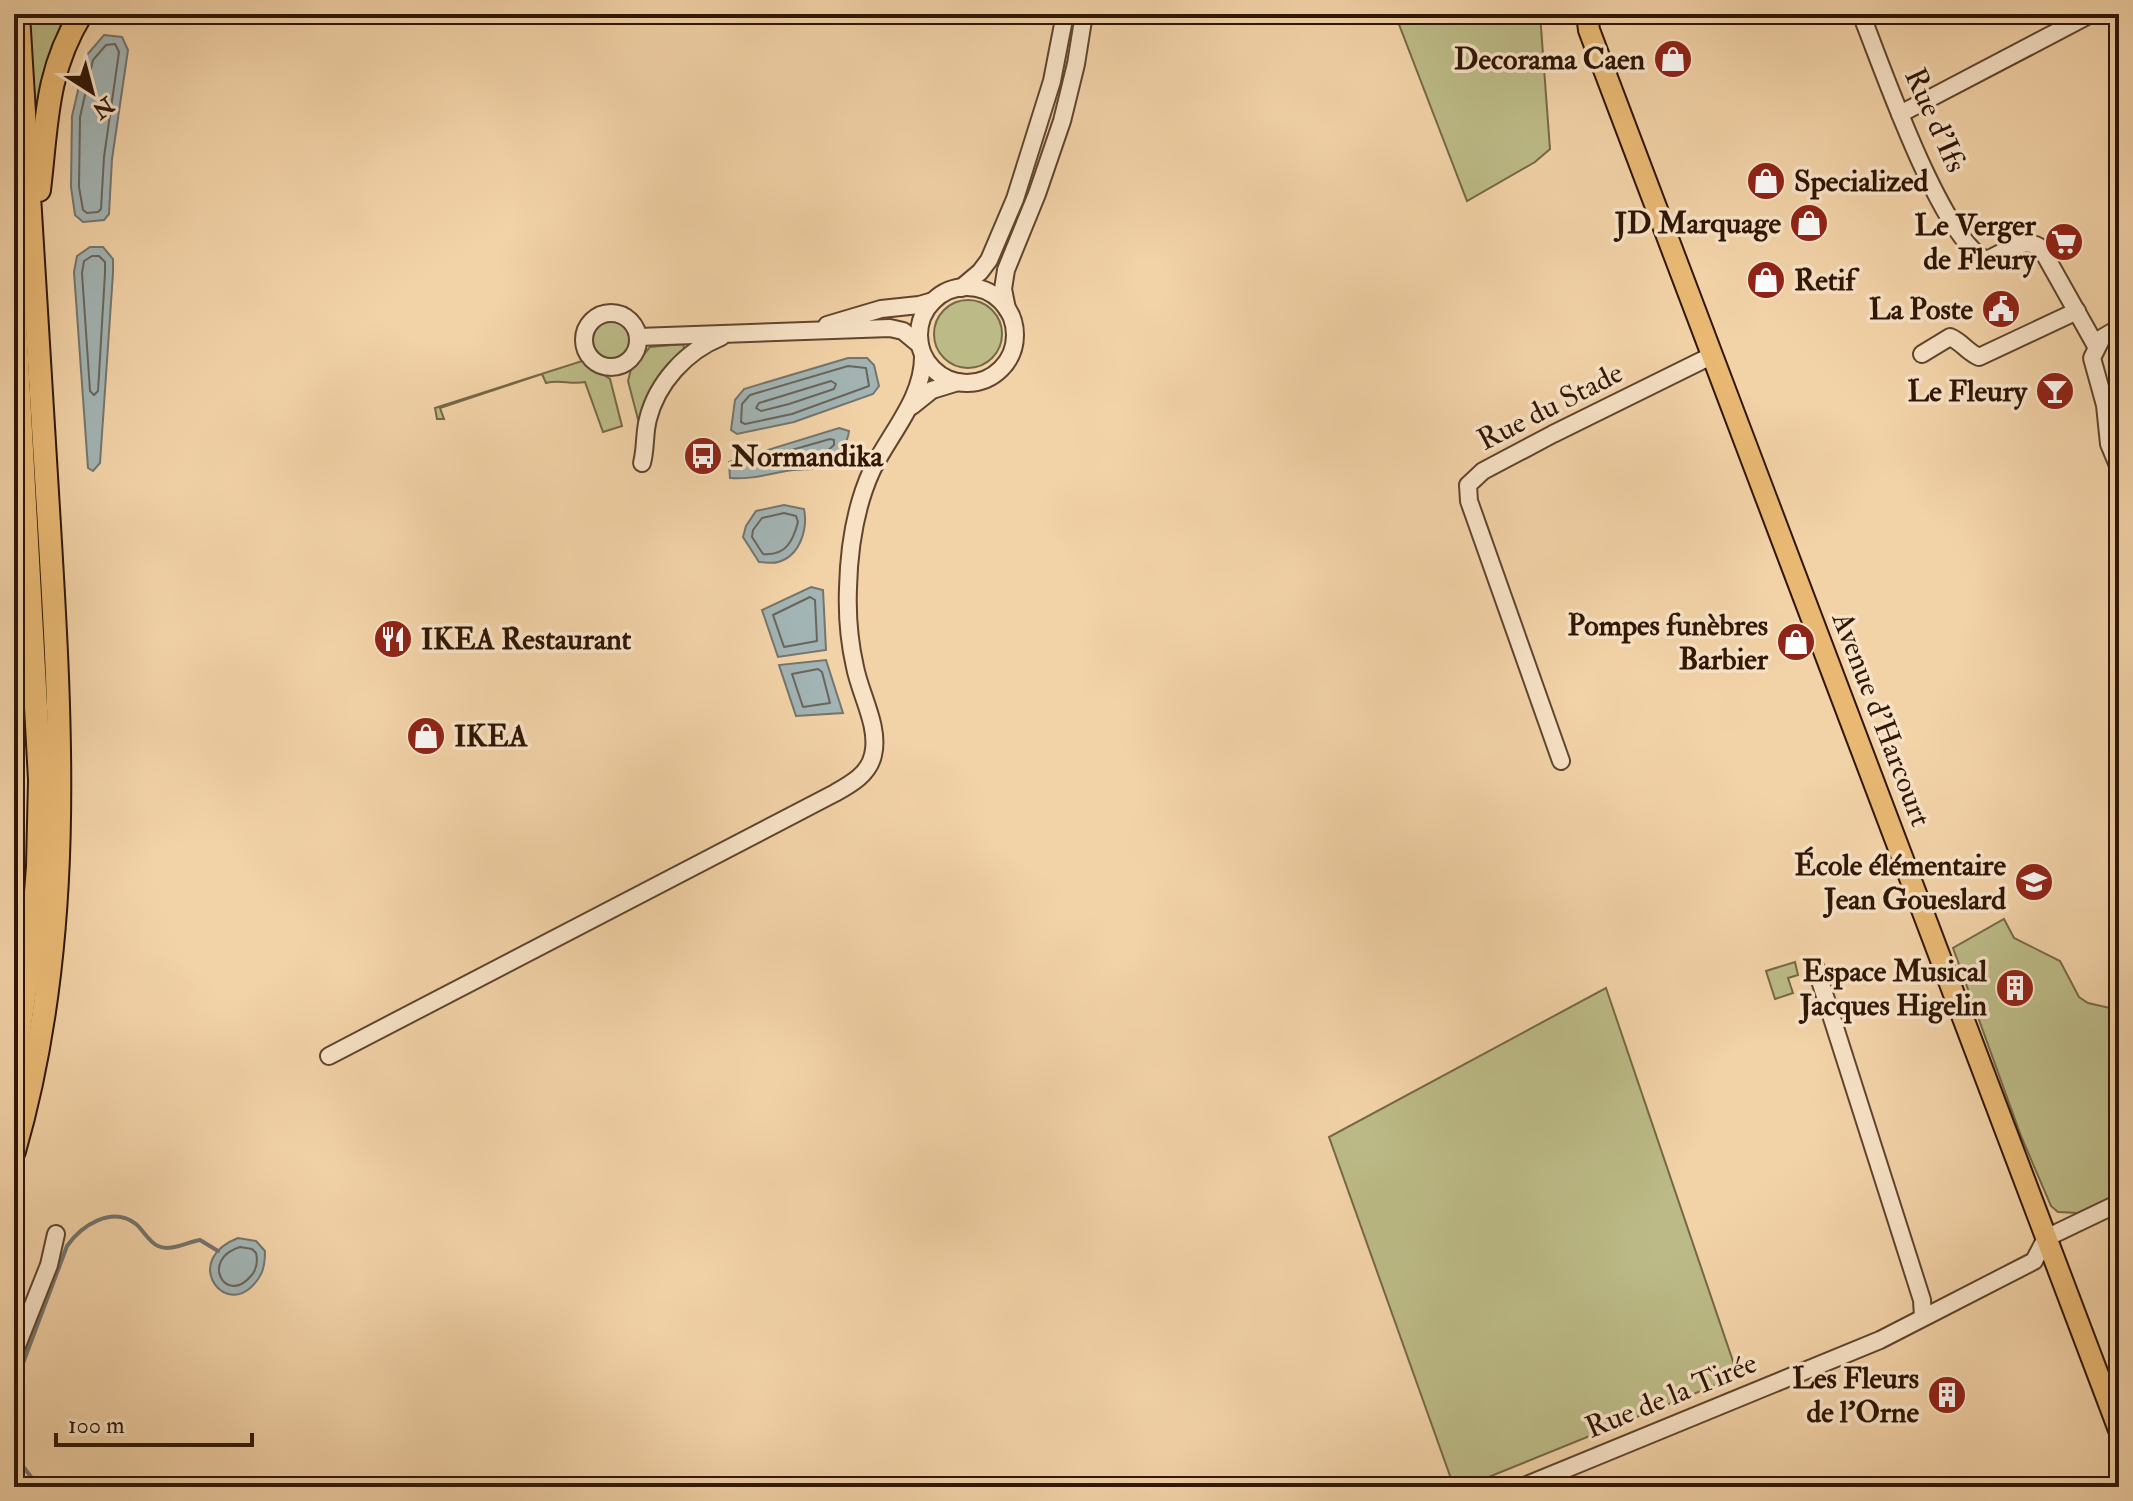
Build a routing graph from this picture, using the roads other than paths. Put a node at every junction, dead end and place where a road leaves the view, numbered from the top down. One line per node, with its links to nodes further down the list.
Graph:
1 (18, 14): 9 (highway)
2 (81, 14): 9 (highway)
3 (1065, 14): 10 (street)
4 (1084, 14): 13 (street)
5 (1861, 14): 8 (street, Rue d'Ifs)
6 (2091, 14): 8 (street)
7 (1585, 19): 22 (main road, Avenue d'Harcourt)
8 (1900, 114): 14 (street, Rue d'Ifs)
9 (32, 247): 31 (highway)
10 (961, 288): 11 (street); 13 (street)
11 (933, 301): 16 (street); 20 (street)
12 (14, 303): 30 (highway)
13 (1007, 309): 23 (street)
14 (2077, 311): 19 (street, Rue d'Ifs); 21 (street)
15 (2119, 328): 19 (street)
16 (810, 330): 17 (street); 20 (street)
17 (734, 333): 18 (street); 25 (street)
18 (638, 337)
19 (2096, 346): 26 (street)
20 (922, 350): 23 (street); 24 (street)
21 (1922, 354)
22 (1713, 355): 27 (street, Rue du Stade); 34 (main road, Avenue d'Harcourt)
23 (959, 382): 24 (street)
24 (905, 413): 29 (street)
25 (642, 463)
26 (2119, 468)
27 (1561, 761)
28 (1816, 968): 35 (street)
29 (329, 1056)
30 (14, 1064)
31 (14, 1151)
32 (2119, 1203): 34 (street)
33 (56, 1234): 36 (street)
34 (2046, 1238): 35 (street, Rue de la Tirée); 37 (main road, Avenue d'Harcourt)
35 (1923, 1317): 38 (street, Rue de la Tirée)
36 (14, 1353)
37 (2119, 1430)
38 (1522, 1487)

